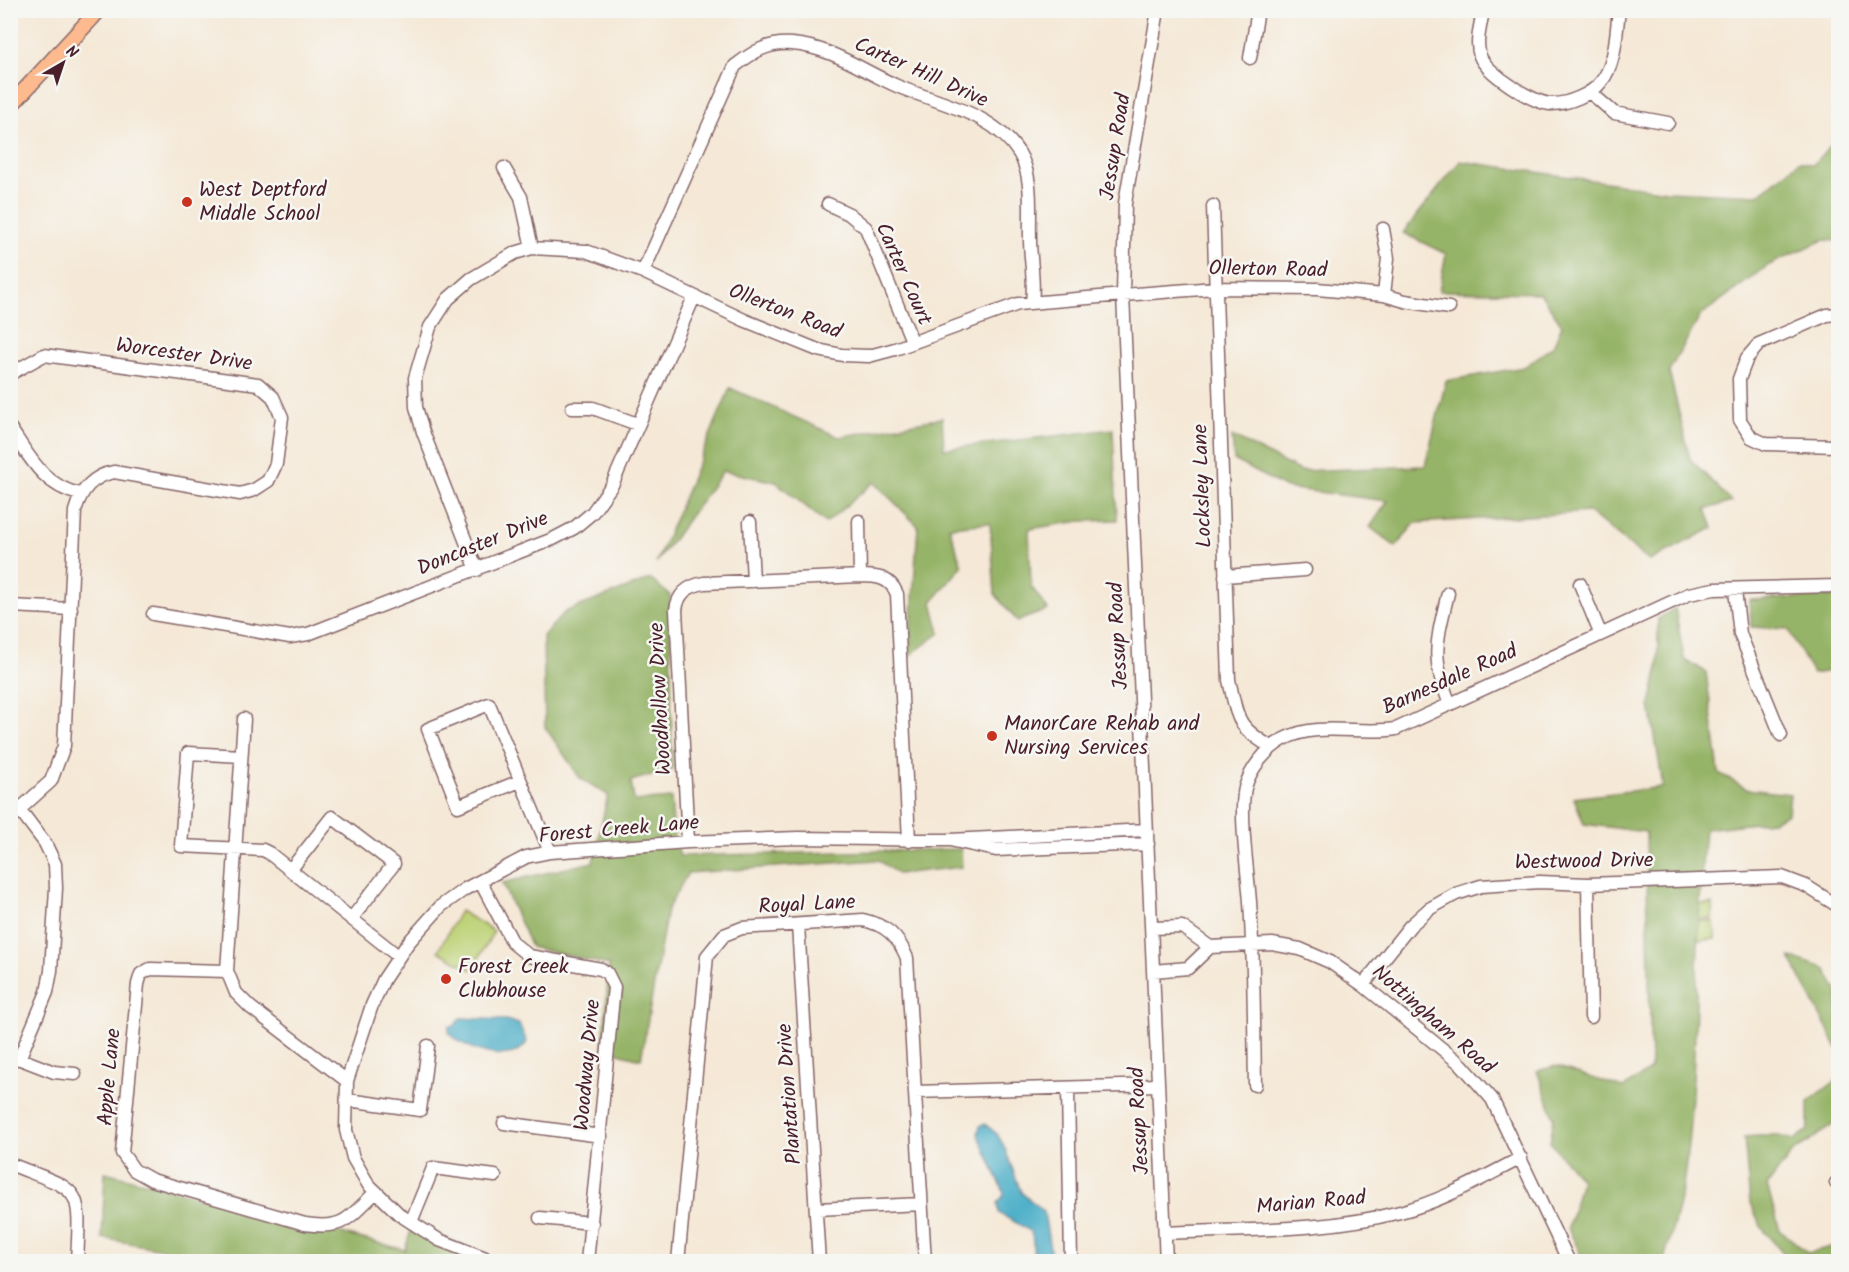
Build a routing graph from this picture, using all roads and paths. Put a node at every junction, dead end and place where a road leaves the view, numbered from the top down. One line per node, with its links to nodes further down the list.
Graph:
1 (99, 10): 8 (main road)
2 (1158, 10): 17 (street, Jessup Road)
3 (1258, 10): 6 (street)
4 (1483, 10): 7 (street)
5 (1619, 10): 7 (street)
6 (1250, 58)
7 (1591, 93): 9 (street)
8 (10, 106)
9 (1668, 123)
10 (504, 168): 14 (street)
11 (828, 204): 23 (street, Carter Court)
12 (1213, 206): 16 (street, Locksley Lane)
13 (1383, 229): 18 (street)
14 (532, 248): 15 (street, Ollerton Road); 32 (street, Ollerton Road)
15 (643, 272): 19 (street, Ollerton Road); 20 (street, Carter Hill Drive)
16 (1215, 288): 17 (street, Ollerton Road); 18 (street, Ollerton Road); 35 (street, Locksley Lane)
17 (1123, 295): 20 (street, Ollerton Road); 52 (street, Jessup Road)
18 (1384, 295): 21 (street, Ollerton Road)
19 (694, 297): 23 (street, Ollerton Road); 26 (street, Doncaster Drive)
20 (1032, 302): 23 (street, Ollerton Road)
21 (1449, 308)
22 (1839, 314): 28 (street)
23 (912, 341)
24 (10, 374): 29 (street, Worcester Drive)
25 (572, 408): 26 (street)
26 (637, 424): 32 (street, Doncaster Drive)
27 (10, 428): 29 (street)
28 (1839, 446)
29 (80, 494): 42 (street)
30 (859, 521): 34 (street)
31 (750, 522): 36 (street)
32 (477, 570): 43 (street, Doncaster Drive)
33 (1305, 570): 35 (street)
34 (860, 576): 36 (street, Woodhollow Drive); 54 (street, Woodhollow Drive)
35 (1225, 576): 48 (street, Locksley Lane)
36 (753, 581): 55 (street, Woodhollow Drive)
37 (1581, 584): 44 (street)
38 (1839, 586): 39 (street, Barnesdale Road)
39 (1735, 590): 44 (street, Barnesdale Road); 47 (street)
40 (1448, 593): 45 (street)
41 (10, 606): 42 (street)
42 (71, 609): 51 (street)
43 (153, 614)
44 (1600, 633): 45 (street, Barnesdale Road)
45 (1450, 704): 48 (street, Barnesdale Road)
46 (244, 719): 49 (street)
47 (1781, 735)
48 (1271, 747): 66 (street, Barnesdale Road)
49 (241, 756): 57 (street); 57 (street)
50 (520, 781): 50 (street); 58 (street)
51 (15, 814): 74 (street)
52 (1147, 830): 53 (street, Forest Creek Lane); 56 (street, Jessup Road)
53 (950, 840): 54 (street, Forest Creek Lane); 56 (street, Forest Creek Lane)
54 (909, 841): 55 (street, Forest Creek Lane)
55 (688, 842): 58 (street, Forest Creek Lane)
56 (1148, 844): 65 (street, Jessup Road)
57 (234, 849): 59 (street); 69 (street)
58 (550, 852): 60 (street, Forest Creek Lane)
59 (291, 869): 63 (street); 63 (street)
60 (480, 881): 68 (street, Forest Creek Lane); 83 (street, Woodway Drive)
61 (1588, 884): 62 (street, Westwood Drive); 71 (street, Westwood Drive); 72 (street)
62 (1839, 906)
63 (352, 918): 68 (street)
64 (798, 925): 80 (street, Royal Lane); 89 (street, Plantation Drive); 97 (street, Royal Lane)
65 (1152, 928): 67 (street); 70 (street, Jessup Road)
66 (1252, 944): 67 (street, Nottingham Road); 71 (street, Nottingham Road); 78 (street, Barnesdale Road)
67 (1210, 947): 70 (street)
68 (398, 956): 76 (street, Forest Creek Lane)
69 (227, 971): 76 (street); 87 (street, Apple Lane)
70 (1153, 971): 77 (street, Jessup Road)
71 (1363, 985): 84 (street, Nottingham Road)
72 (1592, 1017)
73 (428, 1046): 81 (street)
74 (15, 1057): 75 (street)
75 (75, 1074)
76 (347, 1081): 81 (street, Forest Creek Lane)
77 (1157, 1085): 79 (street); 93 (street, Jessup Road)
78 (1255, 1085)
79 (1068, 1088): 80 (street); 100 (street)
80 (915, 1092): 88 (street, Royal Lane)
81 (348, 1100): 87 (street, Forest Creek Lane)
82 (504, 1123): 83 (street)
83 (601, 1136): 92 (street, Woodway Drive)
84 (1521, 1158): 93 (street, Marian Road); 102 (street, Nottingham Road)
85 (10, 1164): 94 (street)
86 (495, 1176): 91 (street)
87 (376, 1192): 91 (street, Forest Creek Lane)
88 (921, 1204): 89 (street); 99 (street, Royal Lane)
89 (817, 1209): 98 (street, Plantation Drive)
90 (540, 1218): 92 (street)
91 (411, 1222): 95 (street, Forest Creek Lane)
92 (592, 1223): 96 (street, Woodway Drive)
93 (1165, 1233): 101 (street, Jessup Road)
94 (77, 1262)
95 (496, 1262)
96 (586, 1262)
97 (678, 1262)
98 (819, 1262)
99 (925, 1262)
100 (1071, 1262)
101 (1166, 1262)
102 (1569, 1262)

